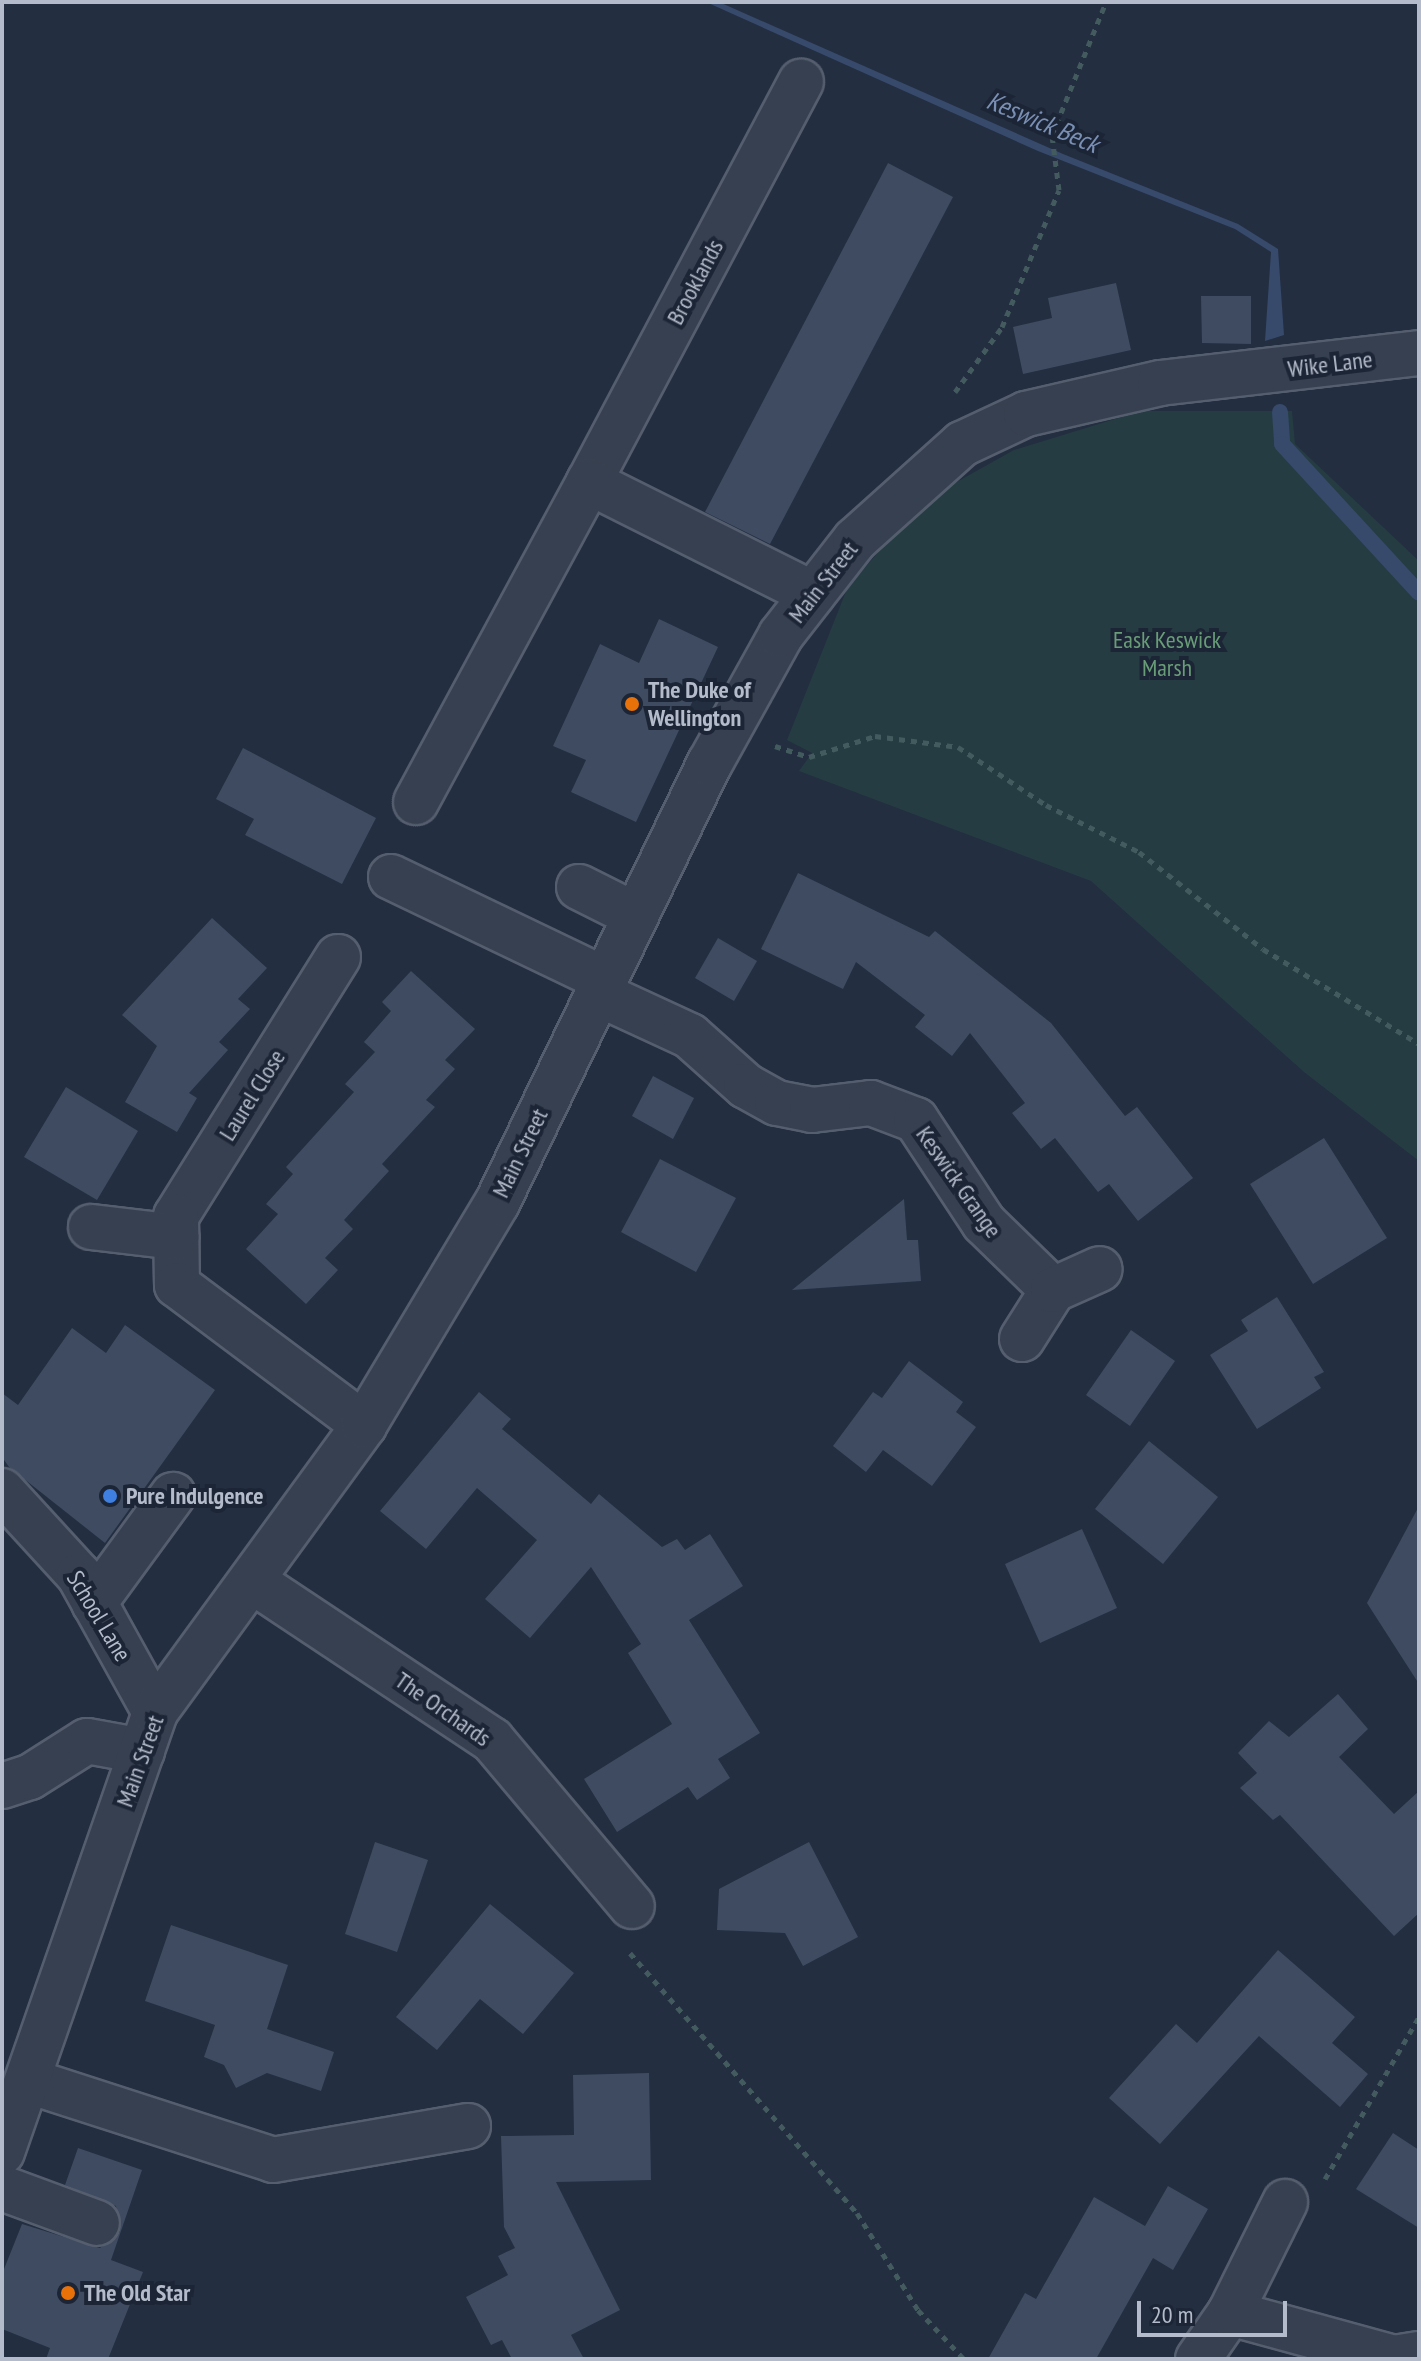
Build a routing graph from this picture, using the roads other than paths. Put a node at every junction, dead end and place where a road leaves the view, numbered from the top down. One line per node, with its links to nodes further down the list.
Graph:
1 (801, 82): 4 (street, Brooklands)
2 (1419, 353): 3 (street, Wike Lane)
3 (1241, 373): 5 (street, Main Street)
4 (589, 482): 5 (street); 6 (street, Brooklands)
5 (813, 594): 9 (street, Main Street)
6 (416, 802)
7 (391, 877): 11 (street, Keswick Grange)
8 (579, 887): 9 (street)
9 (635, 915): 11 (street, Main Street)
10 (338, 957): 13 (street, Laurel Close)
11 (600, 986): 15 (street, Keswick Grange); 17 (street, Main Street)
12 (91, 1227): 13 (street)
13 (176, 1237): 17 (street, Laurel Close)
14 (1100, 1269): 15 (street)
15 (1053, 1290): 16 (street)
16 (1022, 1339)
17 (364, 1425): 20 (street, Main Street)
18 (2, 1491): 21 (street, School Lane)
19 (173, 1495): 21 (street)
20 (254, 1582): 22 (street, Main Street); 24 (street, The Orchards)
21 (94, 1603): 22 (street, School Lane)
22 (149, 1732): 23 (street); 25 (street, Main Street)
23 (2, 1786)
24 (626, 1925)
25 (29, 2081): 26 (street); 27 (street, Main Street)
26 (468, 2126)
27 (2, 2152)
28 (2, 2188): 30 (street)
29 (1285, 2202): 31 (street)
30 (97, 2223)
31 (1230, 2313): 32 (street); 33 (street)
32 (1419, 2354)
33 (1198, 2359)

